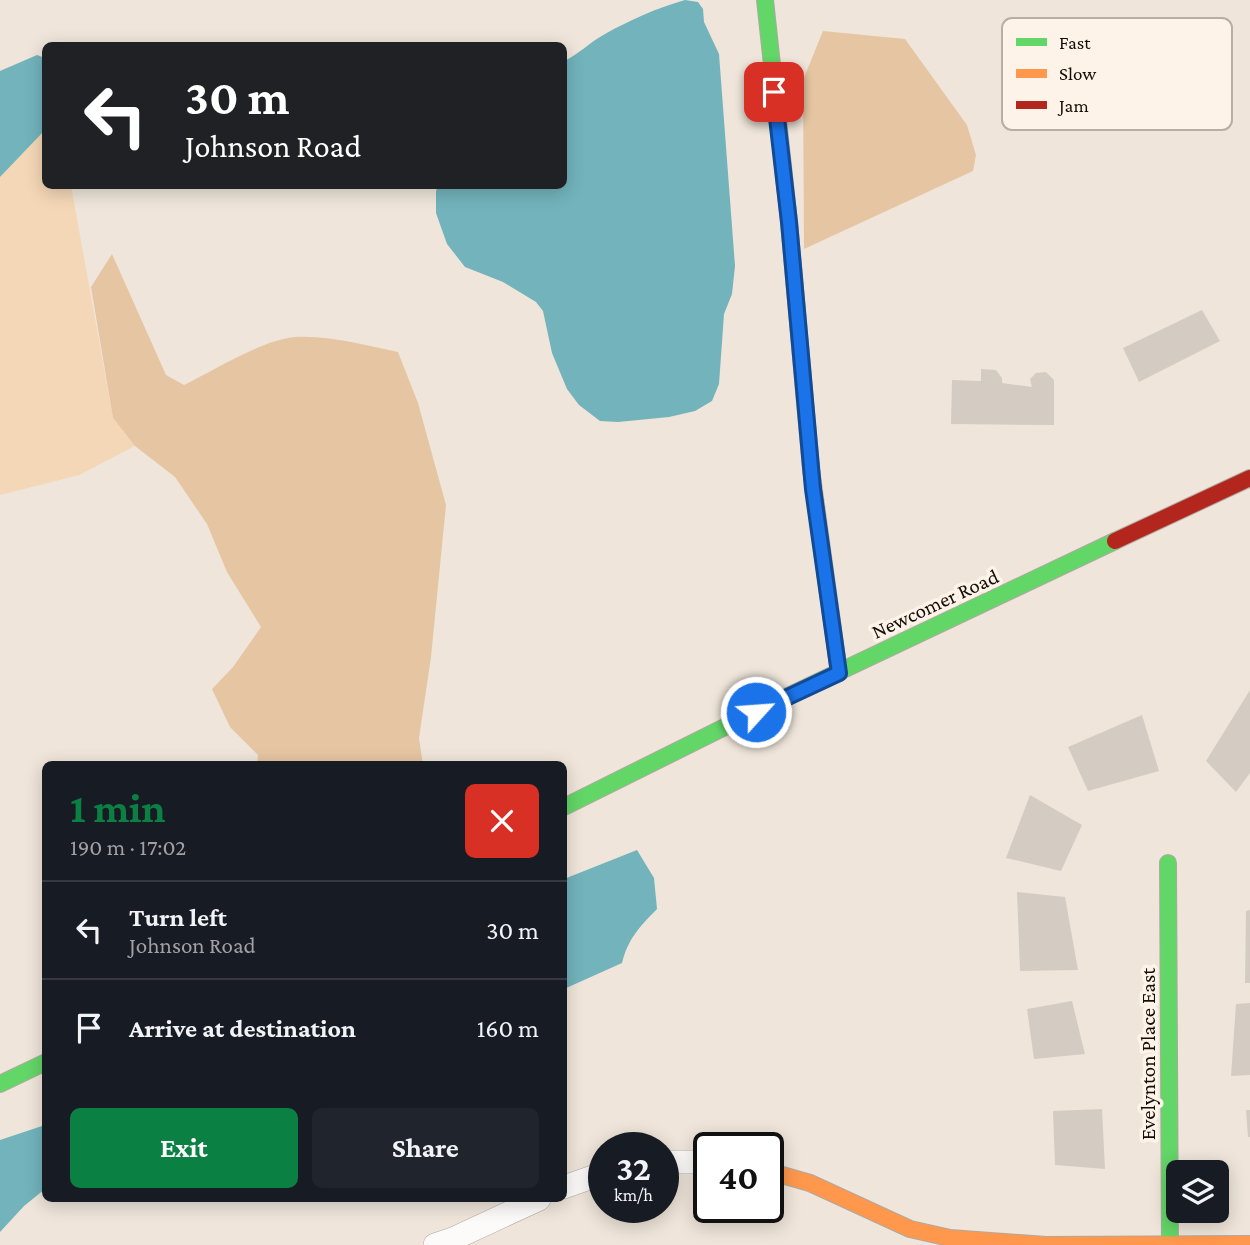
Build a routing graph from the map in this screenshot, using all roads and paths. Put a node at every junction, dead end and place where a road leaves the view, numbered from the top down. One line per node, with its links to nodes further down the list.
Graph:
1 (765, 0): 3 (street)
2 (1250, 478): 3 (street, Newcomer Road)
3 (839, 673): 4 (street, Newcomer Road)
4 (567, 806)
5 (1168, 863): 14 (street, Evelynton Place East)
6 (42, 1064): 7 (street)
7 (0, 1084)
8 (784, 1176): 14 (street)
9 (588, 1179): 10 (street)
10 (567, 1186)
11 (533, 1202): 13 (street)
12 (1250, 1244): 14 (street)
13 (435, 1245)
14 (1170, 1245)

